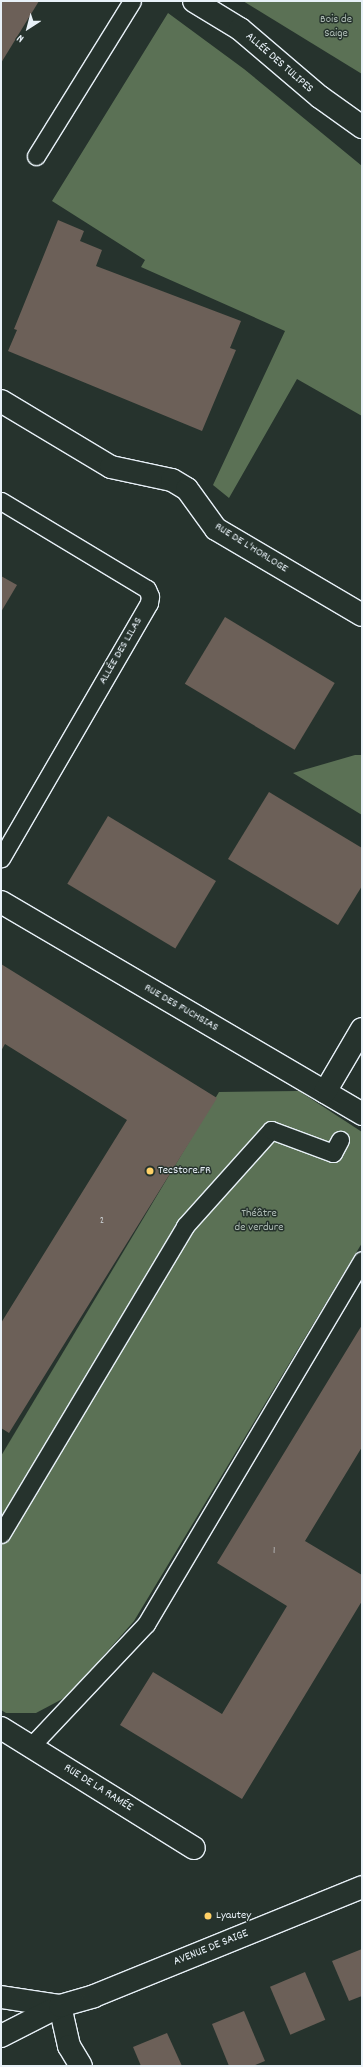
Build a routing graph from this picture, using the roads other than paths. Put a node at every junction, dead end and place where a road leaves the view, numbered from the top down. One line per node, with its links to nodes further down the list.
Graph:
1 (132, 1): 4 (lane)
2 (194, 1): 3 (street, ALLÉE DES TULIPES)
3 (362, 127)
4 (36, 156)
5 (1, 401): 7 (street, RUE DE L'HORLOGE)
6 (1, 501): 8 (lane, ALLÉE DES LILAS)
7 (362, 615)
8 (1, 858)
9 (1, 902): 11 (street, RUE DES FUCHSIAS)
10 (362, 1029): 11 (street)
11 (325, 1092): 12 (street, RUE DES FUCHSIAS)
12 (362, 1114)
13 (340, 1140): 15 (lane)
14 (362, 1260): 17 (lane)
15 (1, 1534)
16 (1, 1728): 17 (street, RUE DE LA RAMÉE)
17 (31, 1746): 18 (street, RUE DE LA RAMÉE)
18 (194, 1848)
19 (362, 1886): 21 (street, AVENUE DE SAIGE)
20 (1, 1997): 21 (street, AVENUE DE SAIGE)
21 (60, 2006): 22 (street, AVENUE DE SAIGE); 23 (street)
22 (1, 2036)
23 (81, 2066)

